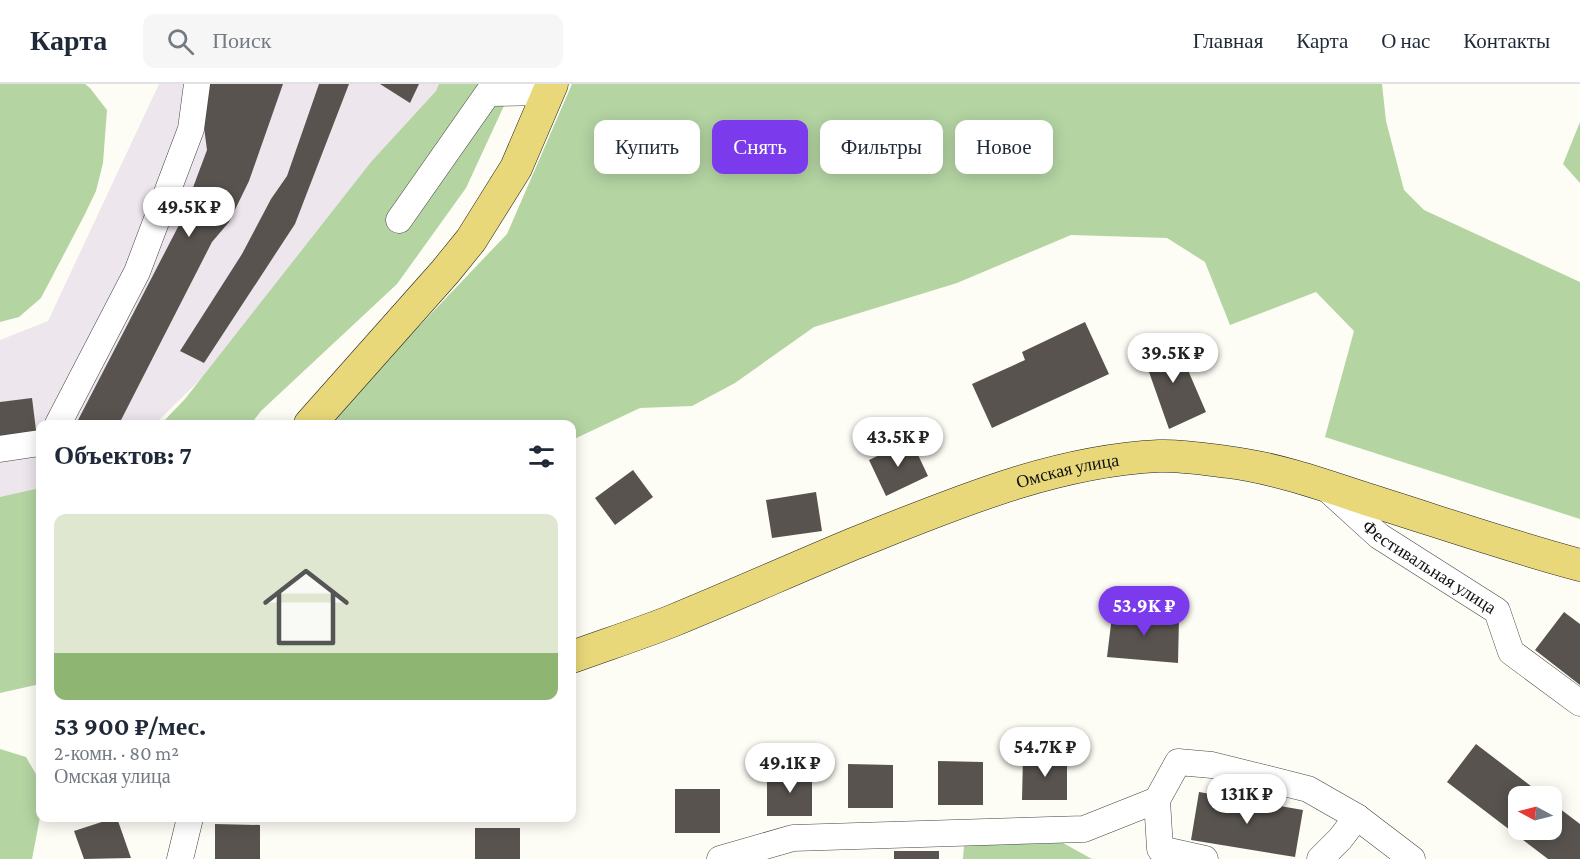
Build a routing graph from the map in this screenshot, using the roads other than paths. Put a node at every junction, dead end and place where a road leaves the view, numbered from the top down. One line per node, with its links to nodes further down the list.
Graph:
1 (197, 84): 4 (street)
2 (550, 88): 3 (street); 5 (main road)
3 (399, 220)
4 (60, 420)
5 (314, 420)
6 (36, 444): 7 (street)
7 (0, 448)
8 (1321, 484): 9 (main road, Омская улица); 10 (main road, Омская улица); 11 (street, Фестивальная улица)
9 (1580, 565)
10 (576, 656)
11 (1580, 703)
12 (1157, 800): 13 (street); 16 (street); 17 (street)
13 (1357, 817): 18 (street); 19 (street)
14 (189, 822): 15 (street)
15 (180, 859)
16 (720, 859)
17 (1205, 859)
18 (1320, 859)
19 (1412, 859)

